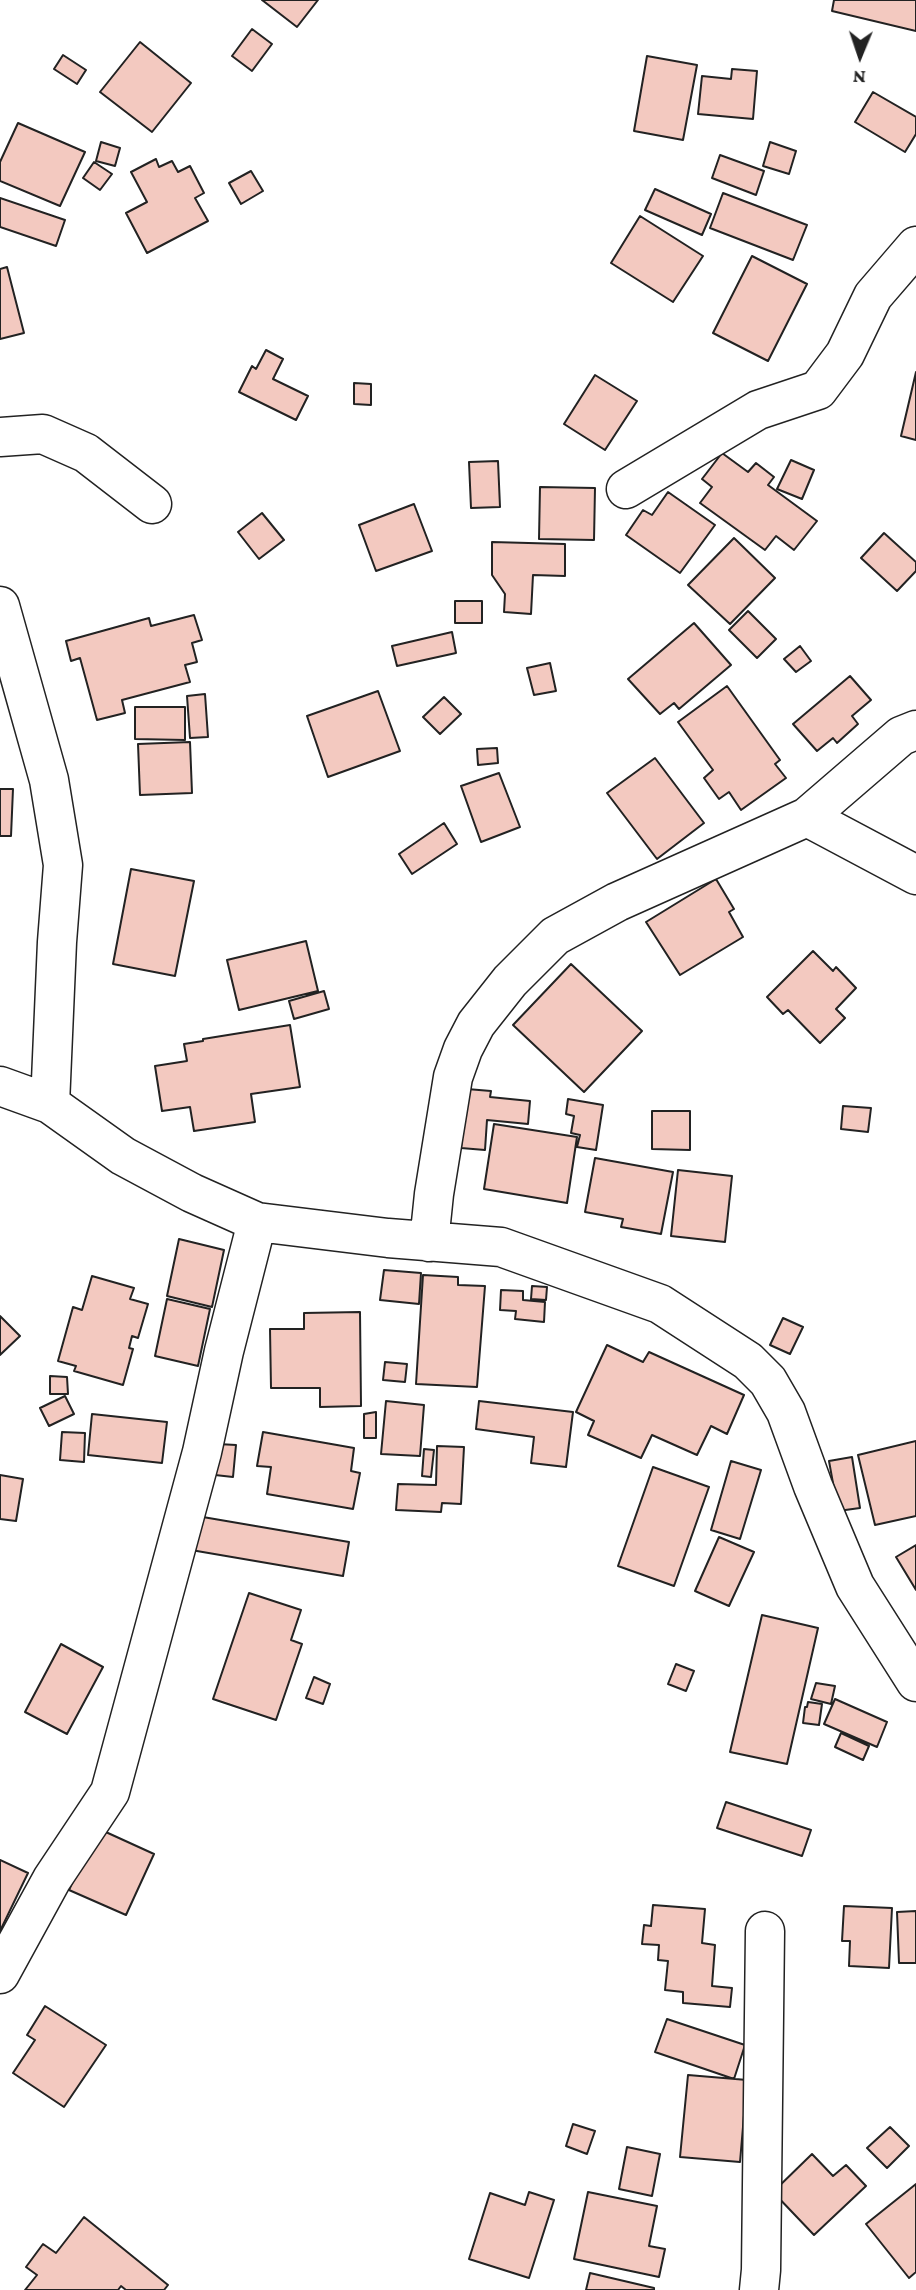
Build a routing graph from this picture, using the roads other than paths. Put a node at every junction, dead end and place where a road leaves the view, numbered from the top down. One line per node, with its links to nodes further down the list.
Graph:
1 (916, 246): 3 (street)
2 (0, 437): 4 (street)
3 (626, 489)
4 (152, 504)
5 (0, 606): 10 (street)
6 (916, 730): 7 (street)
7 (807, 817): 8 (street); 12 (street)
8 (916, 874)
9 (0, 1086): 10 (street)
10 (50, 1104): 11 (street)
11 (257, 1222): 12 (street); 15 (street)
12 (429, 1242): 13 (street)
13 (916, 1682)
14 (765, 1931): 16 (street)
15 (0, 1974)
16 (759, 2290)

